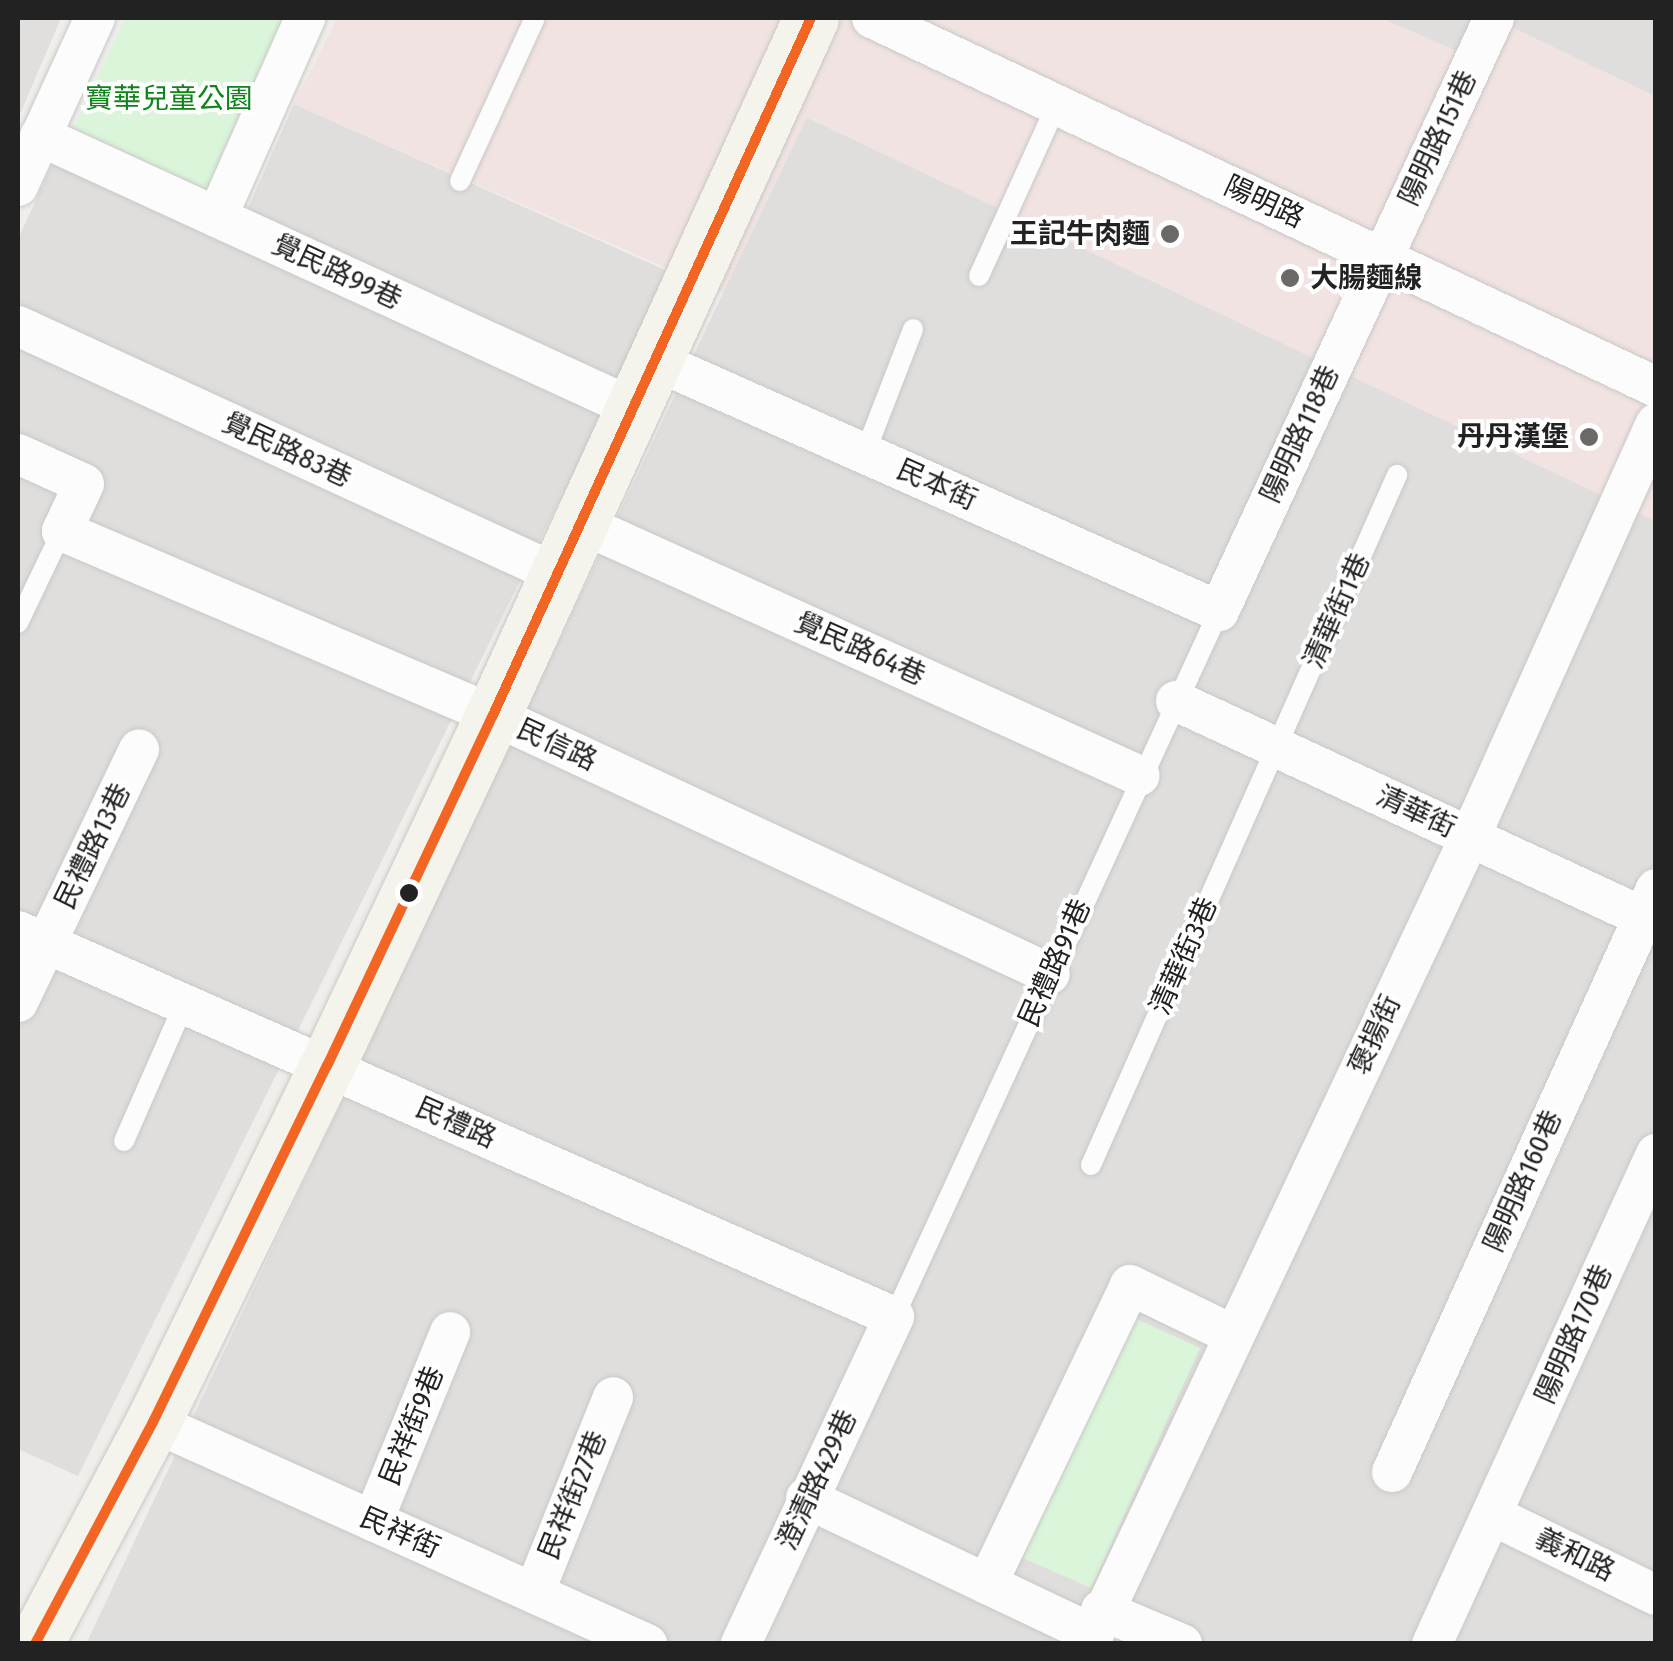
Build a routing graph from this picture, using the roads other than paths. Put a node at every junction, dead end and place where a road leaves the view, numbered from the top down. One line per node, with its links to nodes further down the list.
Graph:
1 (95, 18): 8 (street)
2 (305, 18): 11 (street)
3 (534, 18): 9 (lane)
4 (810, 18): 16 (street)
5 (872, 18): 7 (street, 陽明路)
6 (1494, 18): 12 (street, 陽明路151巷)
7 (1056, 104): 12 (street, 陽明路); 13 (lane)
8 (40, 136): 10 (street); 11 (street, 覺民路99巷)
9 (460, 181)
10 (18, 186)
11 (217, 218): 16 (street, 覺民路99巷)
12 (1382, 258): 17 (street, 陽明路); 25 (street, 陽明路118巷)
13 (979, 276)
14 (18, 326): 24 (street, 覺民路83巷)
15 (913, 329): 20 (lane)
16 (644, 384): 20 (street, 民本街); 22 (street)
17 (1656, 387)
18 (1656, 424): 32 (street, 褒揚街)
19 (18, 454): 23 (street)
20 (865, 454): 25 (street, 民本街)
21 (1397, 475): 29 (lane, 清華街1巷)
22 (580, 523): 24 (street); 31 (street, 覺民路64巷)
23 (62, 531): 26 (lane); 28 (street, 民信路)
24 (557, 574): 28 (street)
25 (1219, 611): 27 (lane, 民禮路91巷)
26 (18, 624)
27 (1176, 701): 29 (street, 清華街); 31 (lane, 民禮路91巷)
28 (493, 715): 35 (street, 民信路); 38 (street)
29 (1276, 747): 32 (street, 清華街); 41 (lane, 清華街3巷)
30 (140, 750): 34 (street, 民禮路13巷)
31 (1140, 776): 35 (lane, 民禮路91巷)
32 (1470, 837): 33 (street, 清華街); 45 (street, 褒揚街)
33 (1651, 910): 48 (street, 陽明路160巷)
34 (32, 937): 36 (street, 民禮路13巷); 37 (street, 民禮路)
35 (1050, 974): 43 (lane, 民禮路91巷)
36 (18, 1002)
37 (184, 1004): 38 (street, 民禮路); 39 (lane)
38 (327, 1066): 43 (street, 民禮路); 47 (street)
39 (124, 1141)
40 (1656, 1154): 42 (street, 陽明路170巷)
41 (1091, 1165)
42 (1641, 1222): 50 (street, 陽明路170巷)
43 (894, 1317): 49 (street, 澄清路429巷)
44 (450, 1332): 51 (street, 民祥街9巷)
45 (1232, 1335): 52 (street); 55 (street, 褒揚街)
46 (613, 1397): 53 (street, 民祥街27巷)
47 (153, 1422): 51 (street, 民祥街); 56 (street)
48 (1392, 1472)
49 (806, 1498): 52 (street); 58 (street, 澄清路429巷)
50 (1494, 1516): 54 (street, 義和路); 60 (street, 陽明路170巷)
51 (373, 1521): 53 (street, 民祥街)
52 (987, 1584): 55 (street)
53 (534, 1593): 57 (street, 民祥街)
54 (1656, 1595)
55 (1094, 1629): 59 (street)
56 (36, 1644)
57 (647, 1644)
58 (742, 1644)
59 (1182, 1644)
60 (1432, 1644)

